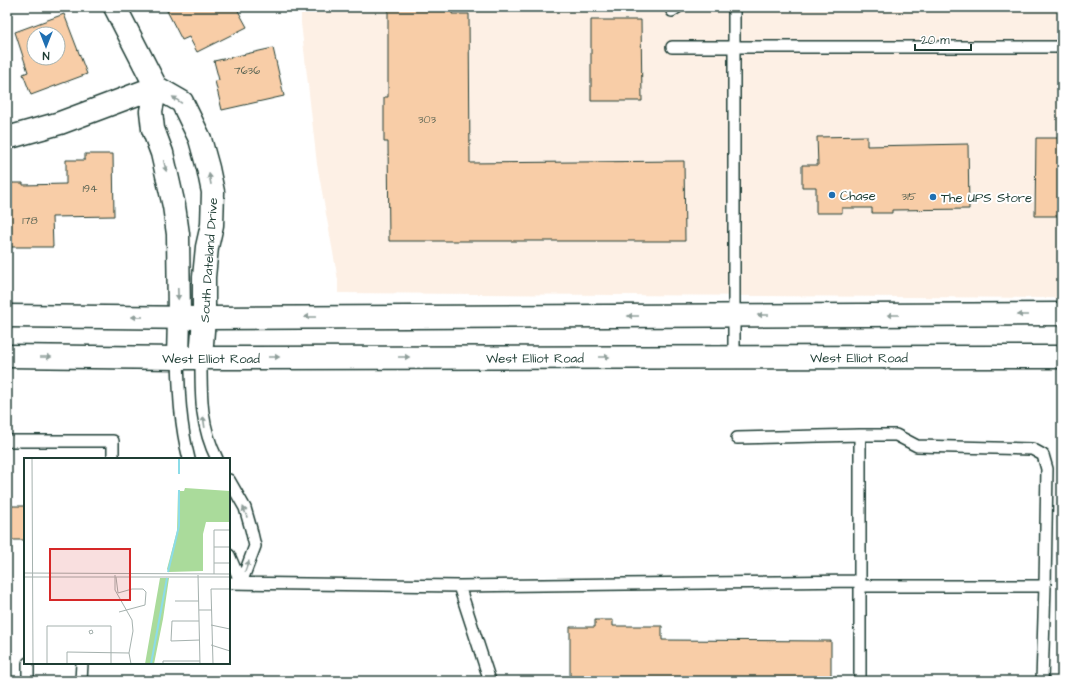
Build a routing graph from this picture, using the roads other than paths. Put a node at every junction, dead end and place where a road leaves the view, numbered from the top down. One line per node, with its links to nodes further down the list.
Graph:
1 (115, 7): 6 (main road)
2 (734, 7): 4 (lane)
3 (672, 47): 4 (lane)
4 (734, 47): 5 (lane); 10 (lane)
5 (1062, 48)
6 (156, 87): 7 (main road); 11 (main road, South Dateland Drive, one-way to 11); 12 (main road, South Dateland Drive, one-way to 6)
7 (7, 138)
8 (1062, 314): 10 (main road, one-way to 10)
9 (7, 316): 11 (main road, one-way to 9)
10 (733, 316): 12 (main road, one-way to 12); 15 (lane)
11 (179, 317): 12 (main road); 17 (main road, South Dateland Drive)
12 (204, 318): 14 (main road, South Dateland Drive)
13 (7, 356): 17 (main road, West Elliot Road, one-way to 17)
14 (201, 357): 15 (main road, West Elliot Road, one-way to 15); 17 (main road, West Elliot Road); 23 (lane, one-way to 14)
15 (734, 357): 16 (main road, West Elliot Road)
16 (1062, 357)
17 (178, 358): 22 (lane)
18 (860, 435): 19 (lane); 28 (lane); 30 (lane)
19 (737, 438)
20 (7, 441): 21 (lane)
21 (113, 458)
22 (189, 458)
23 (216, 458)
24 (230, 482): 27 (lane, one-way to 24)
25 (230, 557): 27 (lane)
26 (230, 583): 27 (lane)
27 (241, 583): 29 (lane)
28 (860, 584): 29 (lane); 30 (lane); 36 (lane)
29 (459, 586): 35 (lane)
30 (1045, 586): 37 (lane)
31 (28, 664): 33 (lane)
32 (82, 664): 34 (lane)
33 (28, 681)
34 (81, 681)
35 (490, 681)
36 (860, 681)
37 (1042, 681)

